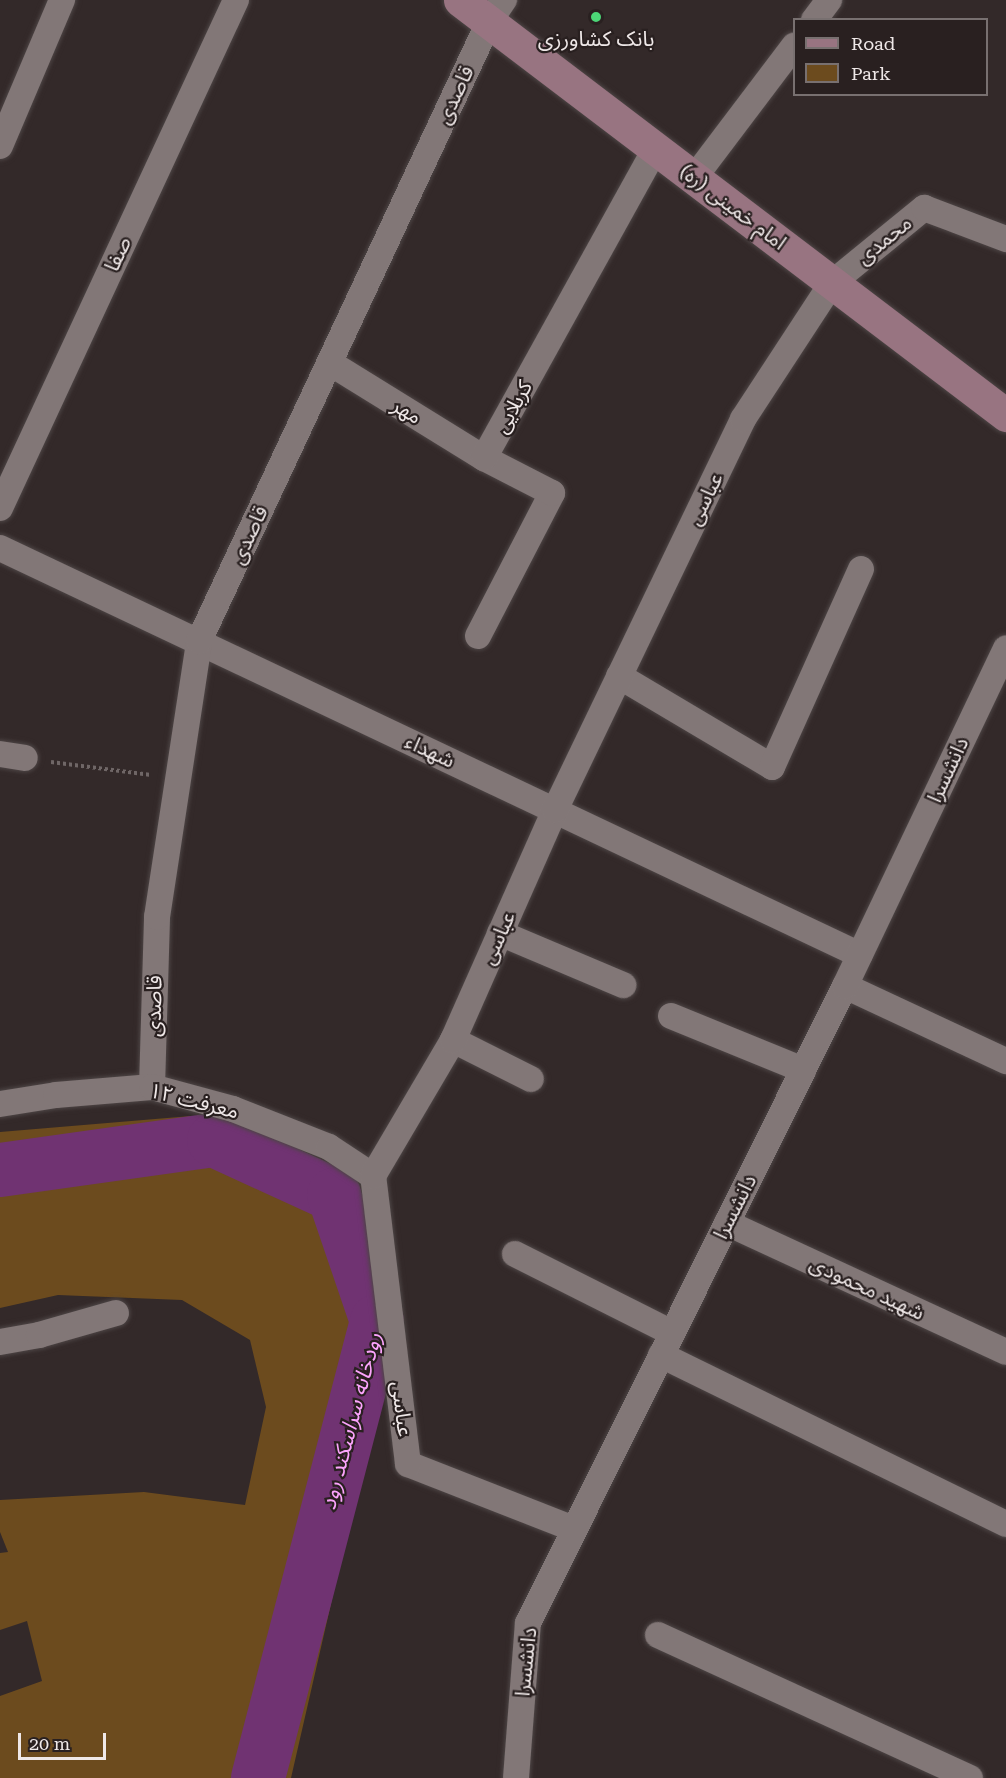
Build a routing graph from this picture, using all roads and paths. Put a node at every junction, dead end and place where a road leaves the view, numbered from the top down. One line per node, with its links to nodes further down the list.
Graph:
1 (62, 0): 8 (street)
2 (236, 0): 16 (street, صفا)
3 (460, 0): 5 (main road, امام خمینی (ره))
4 (829, 0): 6 (street)
5 (497, 11): 9 (main road, امام خمینی (ره)); 13 (street, قاصدی)
6 (816, 18)
7 (793, 49): 10 (street)
8 (0, 146)
9 (656, 148): 10 (main road, امام خمینی (ره)); 15 (street, کربلایی)
10 (694, 177): 12 (main road, امام خمینی (ره))
11 (1006, 239): 12 (street, محمدی)
12 (832, 282): 14 (main road, امام خمینی (ره)); 22 (street, عباسی)
13 (330, 363): 15 (street, مهر); 20 (street, قاصدی)
14 (1006, 415)
15 (484, 458): 19 (street, کربلایی)
16 (0, 508)
17 (0, 548): 20 (street, شهداء)
18 (861, 569): 22 (street)
19 (478, 636)
20 (199, 640): 25 (street, قاصدی); 26 (street, شهداء)
21 (1006, 648): 28 (street, دانشسرا)
22 (619, 676): 26 (street, عباسی)
23 (0, 754): 24 (street)
24 (25, 758): 25 (path)
25 (178, 778): 36 (street, قاصدی)
26 (555, 810): 27 (street, عباسی); 28 (street, شهداء)
27 (500, 933): 29 (street); 32 (street, عباسی)
28 (860, 955): 30 (street, دانشسرا)
29 (623, 985)
30 (845, 986): 33 (street); 34 (street, دانشسرا)
31 (671, 1016): 34 (street)
32 (453, 1040): 35 (street); 38 (street, عباسی)
33 (1006, 1061)
34 (803, 1070): 39 (street, دانشسرا)
35 (531, 1079)
36 (152, 1087): 37 (street, معرفت ۱۲); 38 (street, معرفت ۱۲)
37 (0, 1104)
38 (373, 1176): 46 (street, عباسی)
39 (727, 1223): 43 (street, دانشسرا); 44 (street, شهید محمودی)
40 (515, 1254): 43 (street)
41 (116, 1313): 42 (street)
42 (0, 1342)
43 (667, 1344): 45 (street); 46 (street, دانشسرا)
44 (1006, 1352)
45 (1006, 1524)
46 (574, 1529): 48 (street, دانشسرا)
47 (658, 1635): 49 (street)
48 (516, 1778)
49 (970, 1778)

